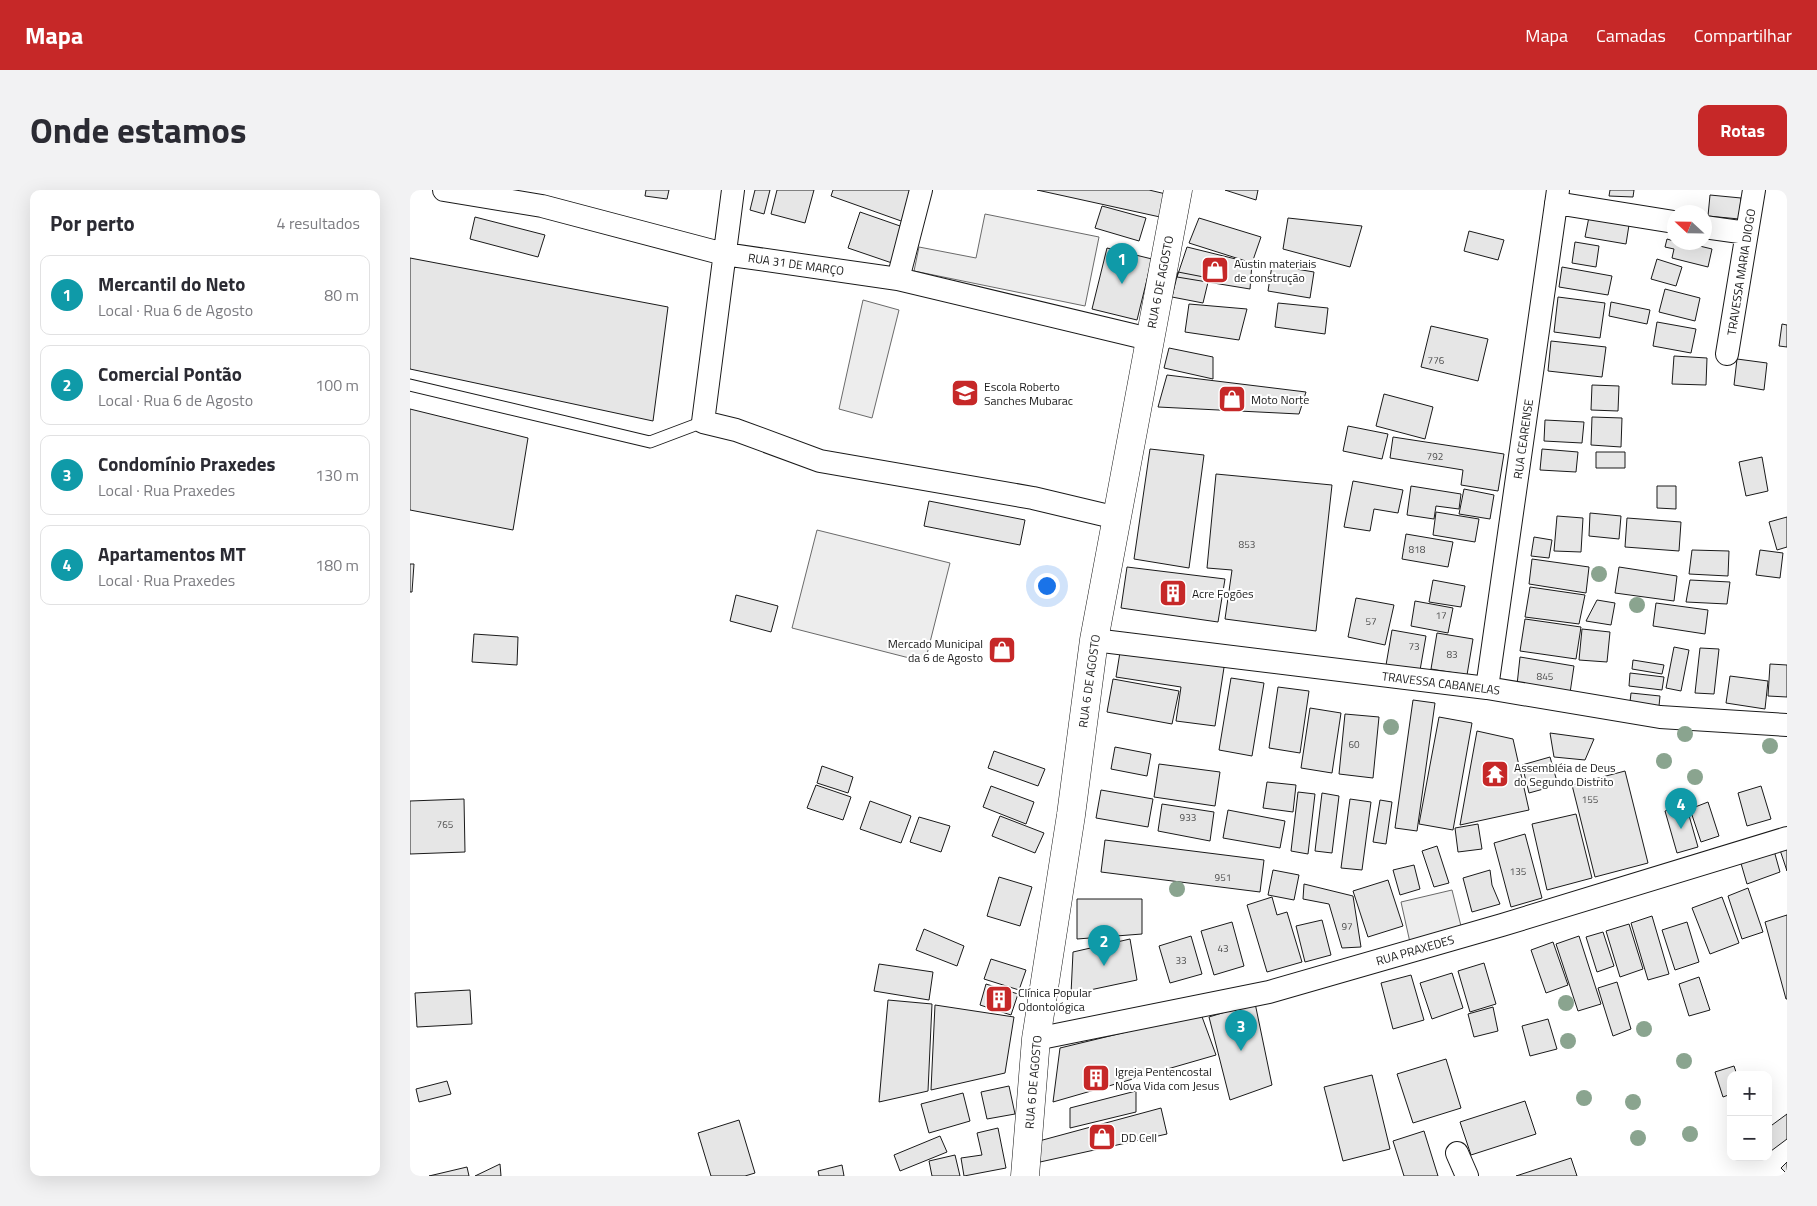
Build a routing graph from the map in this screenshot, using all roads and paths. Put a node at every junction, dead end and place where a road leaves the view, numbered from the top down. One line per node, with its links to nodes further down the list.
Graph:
1 (444, 190): 10 (street, RUA 31 DE MARÇO)
2 (733, 190): 10 (street)
3 (921, 190): 11 (street)
4 (1178, 190): 12 (street, RUA 6 DE AGOSTO)
5 (1754, 190): 9 (street, TRAVESSA MARIA DIOGO)
6 (1557, 197): 7 (street); 18 (street, RUA CEARENSE)
7 (1667, 221)
8 (1712, 227): 9 (street)
9 (1747, 233): 13 (street, TRAVESSA MARIA DIOGO)
10 (724, 254): 11 (street, RUA 31 DE MARÇO); 15 (street)
11 (898, 278): 12 (street, RUA 31 DE MARÇO)
12 (1149, 339): 16 (street, RUA 6 DE AGOSTO)
13 (1727, 354)
14 (410, 385): 15 (lane)
15 (703, 422): 16 (street)
16 (1117, 518): 17 (street, RUA 6 DE AGOSTO)
17 (1094, 640): 18 (street, TRAVESSA CABANELAS); 21 (street, RUA 6 DE AGOSTO)
18 (1487, 688): 19 (street, TRAVESSA CABANELAS)
19 (1787, 725)
20 (1787, 838): 21 (street, RUA PRAXEDES)
21 (1036, 1039): 23 (street, RUA 6 DE AGOSTO)
22 (1457, 1154): 24 (street)
23 (1025, 1176)
24 (1467, 1176)

